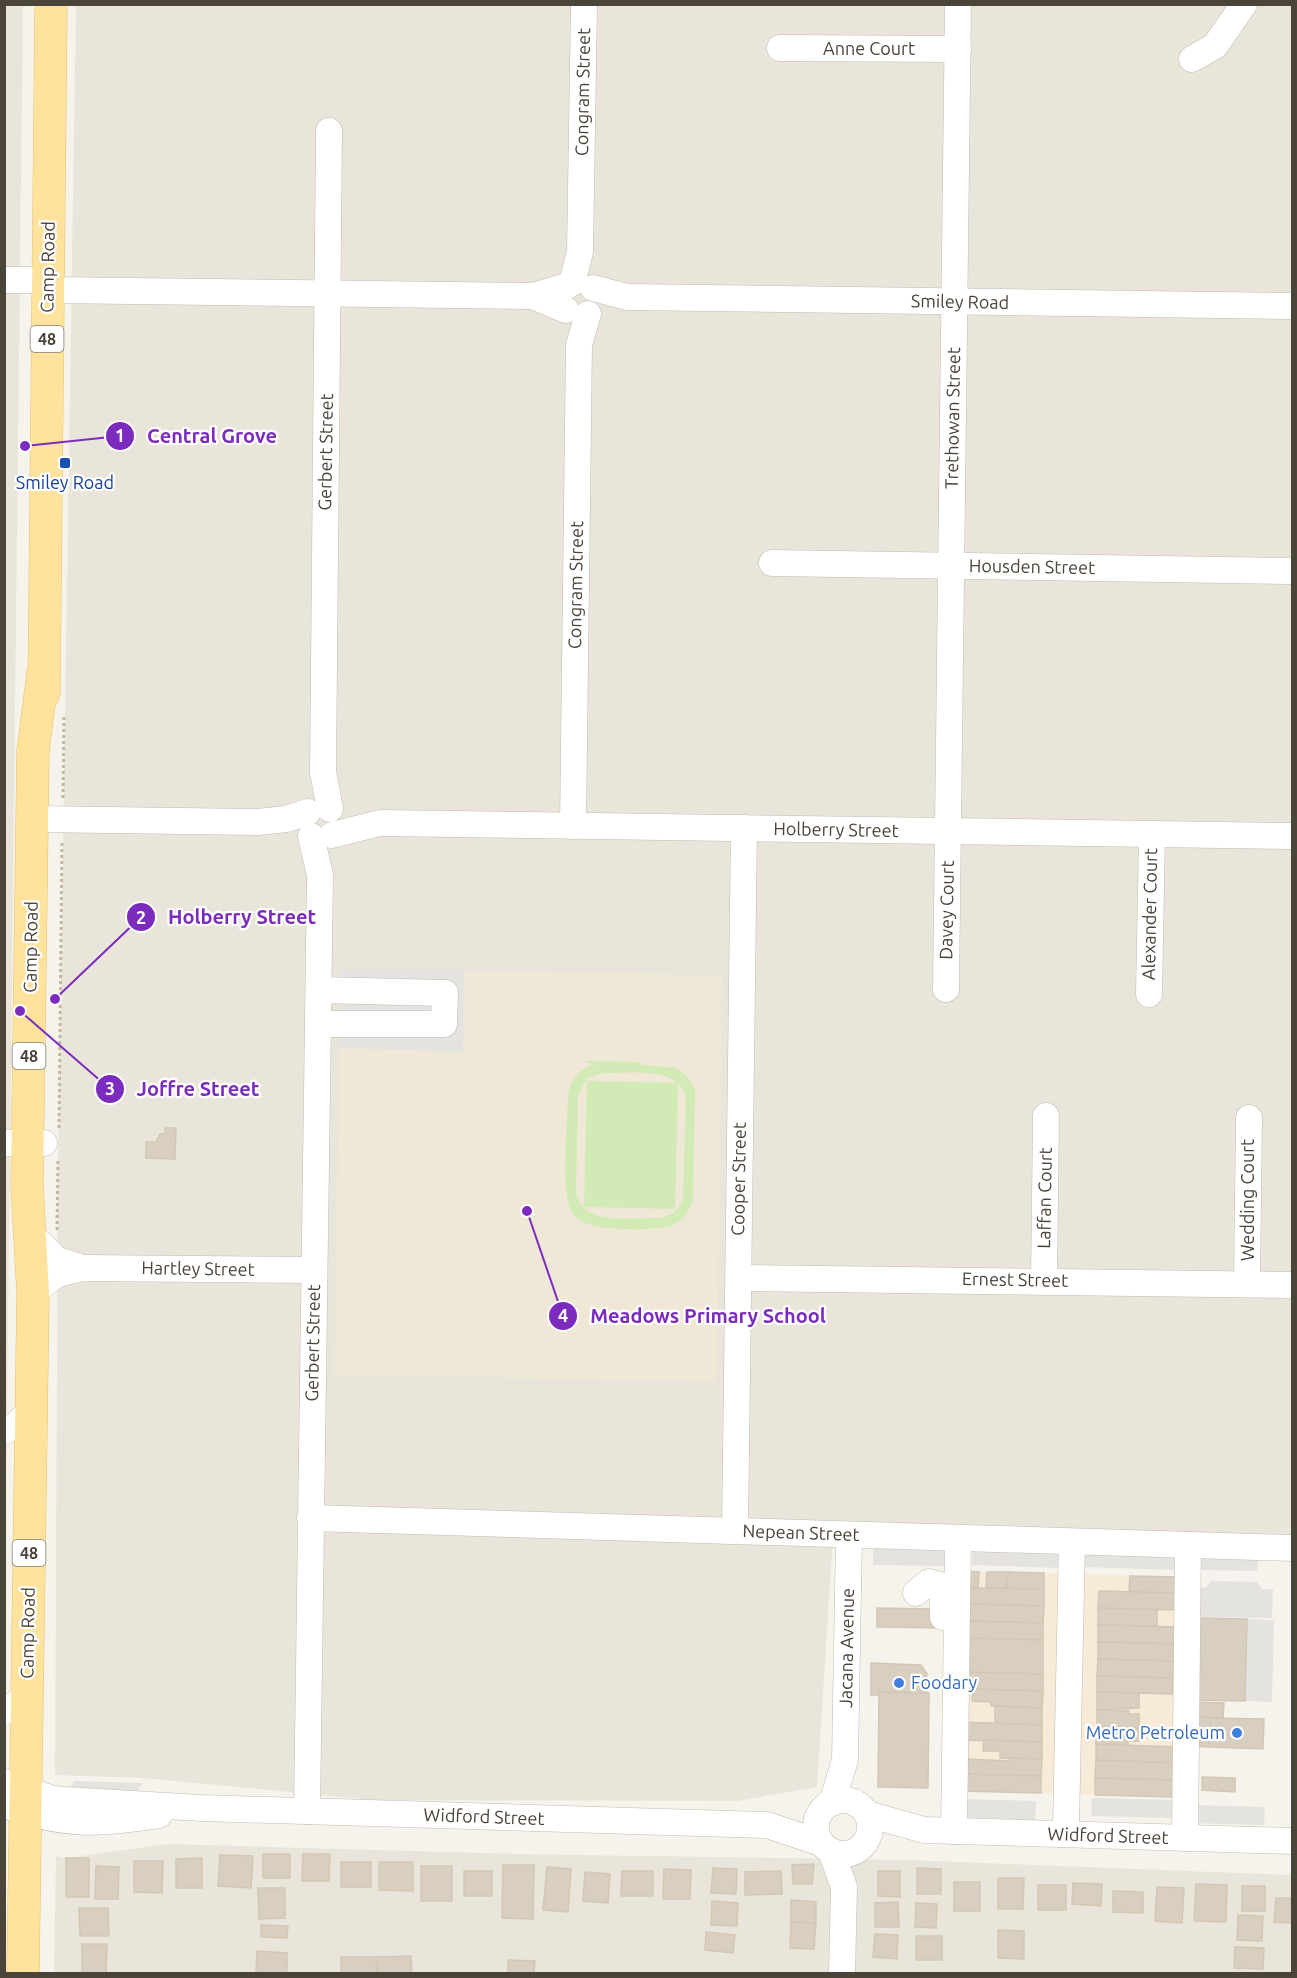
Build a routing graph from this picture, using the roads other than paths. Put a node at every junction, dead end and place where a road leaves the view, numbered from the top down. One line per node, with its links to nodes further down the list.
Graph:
1 (51, 4): 10 (main road, Camp Road / 48)
2 (584, 4): 12 (street, Congram Street)
3 (958, 4): 6 (street, Trethowan Street)
4 (1244, 4): 7 (street)
5 (780, 48): 6 (street, Anne Court)
6 (958, 49): 13 (street, Trethowan Street)
7 (1192, 59)
8 (329, 131): 11 (street, Gerbert Street)
9 (4, 280): 10 (street, Smiley Road)
10 (48, 285): 11 (street, Smiley Road); 18 (main road, Camp Road / 48)
11 (328, 292): 12 (street, Smiley Road); 19 (street, Gerbert Street)
12 (580, 298): 13 (street, Smiley Road); 20 (street, Congram Street)
13 (955, 302): 14 (street, Smiley Road); 16 (street, Trethowan Street)
14 (1293, 306)
15 (772, 563): 16 (street, Housden Street)
16 (952, 566): 17 (street, Housden Street); 22 (street, Trethowan Street)
17 (1293, 571)
18 (48, 819): 19 (street, Holberry Street); 31 (main road, Camp Road / 48)
19 (320, 823): 20 (street, Holberry Street); 26 (street, Gerbert Street)
20 (573, 826): 21 (street, Holberry Street)
21 (744, 828): 22 (street, Holberry Street); 35 (street, Cooper Street)
22 (948, 831): 23 (street, Holberry Street); 25 (street, Davey Court)
23 (1152, 834): 24 (street, Holberry Street); 27 (street, Alexander Court)
24 (1293, 836)
25 (946, 989)
26 (319, 990): 28 (street, Gerbert Street); 28 (street)
27 (1149, 994)
28 (318, 1024): 34 (street, Gerbert Street)
29 (1046, 1116): 36 (street, Laffan Court)
30 (1249, 1118): 37 (street, Wedding Court)
31 (39, 1143): 32 (main road, Camp Road / 48); 39 (main road, Camp Road / 48)
32 (49, 1252): 33 (street, Hartley Street); 39 (main road, Camp Road / 48)
33 (82, 1268): 34 (street, Hartley Street); 39 (street, Hartley Street)
34 (314, 1270): 44 (street, Gerbert Street)
35 (738, 1278): 36 (street, Ernest Street); 45 (street, Cooper Street)
36 (1044, 1280): 37 (street, Ernest Street)
37 (1247, 1282): 38 (street, Ernest Street)
38 (1293, 1285)
39 (33, 1293): 40 (main road, Camp Road / 48)
40 (31, 1410): 41 (street); 43 (main road, Camp Road / 48)
41 (4, 1431)
42 (4, 1444): 43 (street)
43 (30, 1465): 53 (main road, Camp Road / 48)
44 (310, 1518): 45 (street, Nepean Street); 57 (street, Gerbert Street)
45 (735, 1531): 46 (street, Nepean Street)
46 (849, 1535): 47 (street, Nepean Street); 54 (street, Jacana Avenue)
47 (958, 1539): 48 (street, Nepean Street); 62 (street)
48 (1072, 1542): 49 (street, Nepean Street); 60 (street)
49 (1188, 1545): 50 (street, Nepean Street); 63 (street)
50 (1293, 1548)
51 (916, 1593): 52 (street)
52 (940, 1654)
53 (16, 1704): 55 (main road, Camp Road / 48)
54 (845, 1760): 56 (street, Jacana Avenue); 58 (street, Jacana Avenue)
55 (15, 1797): 57 (street, Widford Street); 68 (main road, Camp Road / 48)
56 (827, 1806): 58 (street); 59 (street, Widford Street); 65 (street)
57 (307, 1811): 59 (street, Widford Street)
58 (865, 1812): 61 (street, Widford Street); 66 (street)
59 (766, 1826): 65 (street, Widford Street)
60 (1066, 1826)
61 (924, 1830): 62 (street, Widford Street); 66 (street, Widford Street)
62 (954, 1831): 63 (street, Widford Street)
63 (1185, 1838): 64 (street, Widford Street)
64 (1293, 1841)
65 (826, 1847): 66 (street); 67 (street)
66 (861, 1847): 67 (street)
67 (844, 1887): 69 (street)
68 (23, 1974)
69 (842, 1974)

